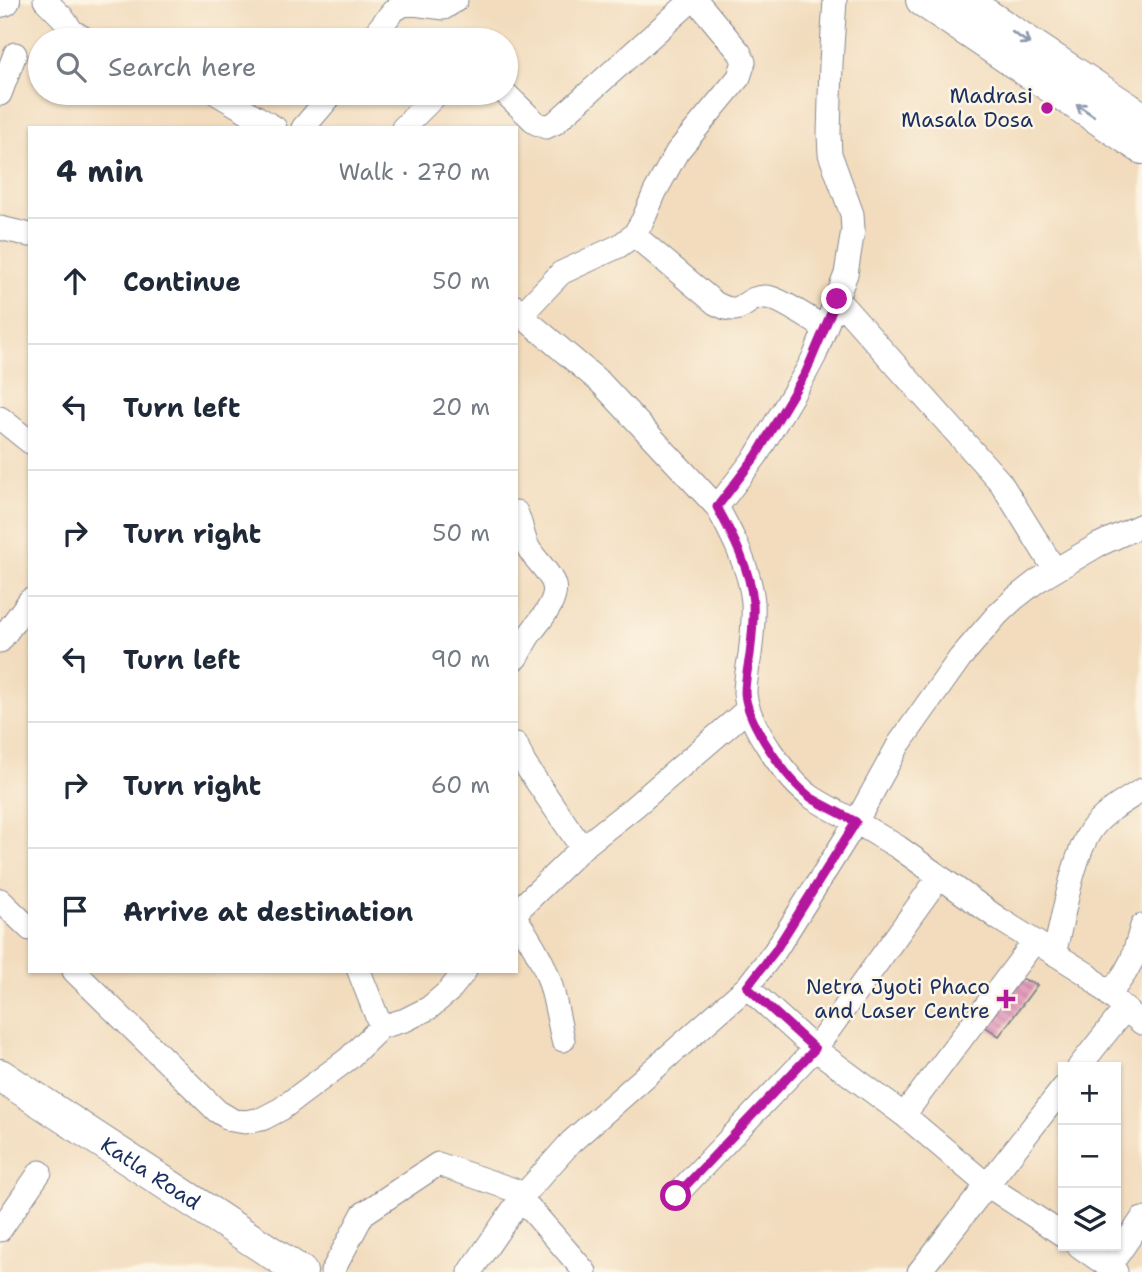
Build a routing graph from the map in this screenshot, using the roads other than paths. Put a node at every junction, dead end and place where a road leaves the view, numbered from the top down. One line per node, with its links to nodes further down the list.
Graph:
1 (45, 0): 7 (street)
2 (456, 0): 8 (street)
3 (694, 0): 14 (street); 22 (street)
4 (835, 0): 23 (street)
5 (922, 0): 19 (main road, one-way to 5)
6 (964, 0): 15 (main road, one-way to 15)
7 (70, 28)
8 (380, 28)
9 (15, 54): 10 (street)
10 (0, 94)
11 (236, 105): 16 (street)
12 (323, 105): 17 (street)
13 (426, 105): 18 (street)
14 (517, 105)
15 (1138, 108)
16 (272, 126)
17 (305, 126)
18 (405, 126)
19 (1142, 148)
20 (0, 228): 21 (street)
21 (28, 235)
22 (635, 235): 24 (street); 25 (street)
23 (837, 299): 25 (street); 31 (street)
24 (521, 320): 28 (street)
25 (825, 328): 28 (street)
26 (0, 418): 27 (street)
27 (28, 440)
28 (717, 507): 35 (street)
29 (518, 518): 34 (street)
30 (1142, 525): 31 (street)
31 (1055, 570): 38 (street)
32 (28, 603): 33 (street)
33 (0, 641)
34 (518, 654)
35 (748, 709): 38 (street); 39 (street)
36 (519, 760): 39 (street)
37 (1142, 790): 47 (street)
38 (856, 822): 40 (street); 52 (street)
39 (582, 848): 42 (street)
40 (939, 877): 46 (street); 56 (street)
41 (0, 900): 45 (street)
42 (518, 910)
43 (518, 921): 55 (street)
44 (1142, 926): 48 (street)
45 (28, 927)
46 (1034, 942): 47 (street); 60 (street)
47 (1054, 954): 53 (street)
48 (1137, 961): 53 (street)
49 (76, 973): 54 (street)
50 (360, 973): 54 (street)
51 (464, 973): 54 (street)
52 (747, 987): 56 (street); 64 (street)
53 (1125, 1009): 57 (street)
54 (381, 1027)
55 (563, 1040)
56 (815, 1049): 60 (street); 63 (street)
57 (1083, 1062)
58 (0, 1075): 70 (main road, Katla Road)
59 (1058, 1094): 62 (street)
60 (904, 1115): 62 (street)
61 (40, 1172): 66 (street)
62 (988, 1185): 67 (street); 74 (street)
63 (676, 1196)
64 (521, 1198): 71 (street); 72 (street); 73 (street)
65 (1142, 1219): 69 (street)
66 (0, 1230)
67 (1058, 1232)
68 (1086, 1251): 69 (street)
69 (1113, 1269)
70 (301, 1272)
71 (332, 1272)
72 (470, 1272)
73 (585, 1272)
74 (919, 1272)

